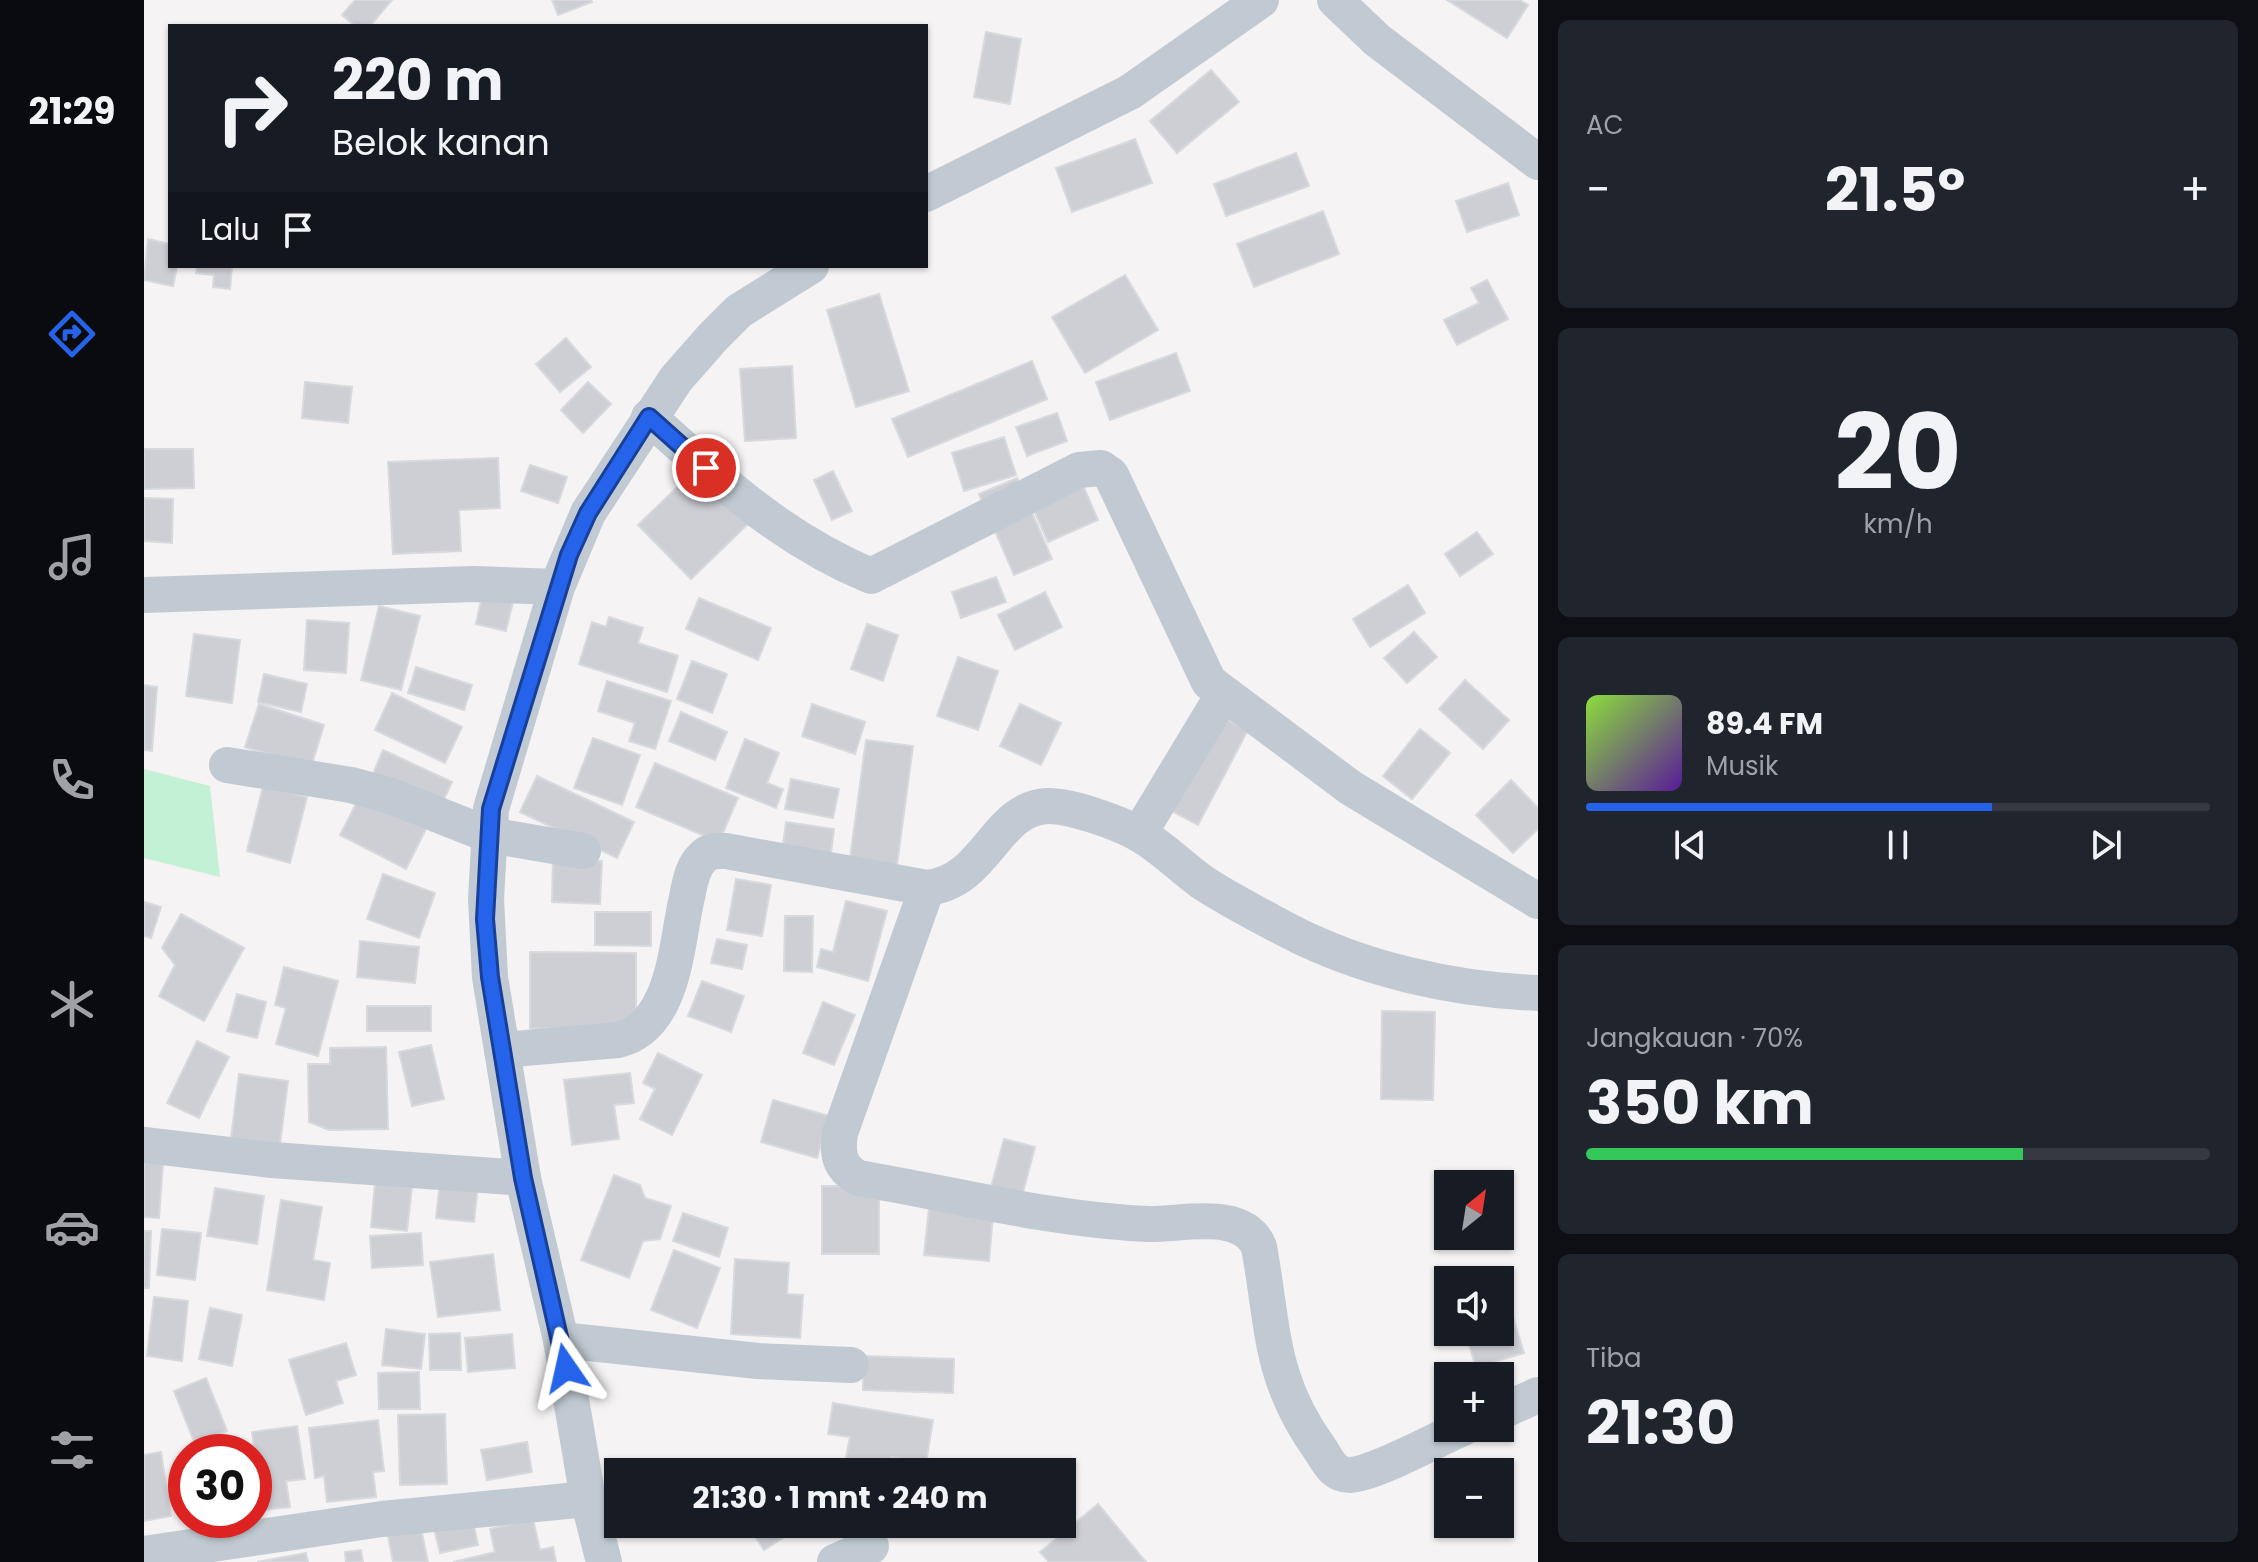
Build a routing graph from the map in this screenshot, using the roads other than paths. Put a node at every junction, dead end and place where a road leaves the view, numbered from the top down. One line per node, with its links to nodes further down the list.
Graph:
1 (1261, 0): 4 (street)
2 (1335, 0): 3 (street)
3 (1538, 162)
4 (928, 193)
5 (808, 268): 6 (street)
6 (649, 417): 7 (street); 9 (street)
7 (557, 587): 8 (street); 12 (street)
8 (144, 595)
9 (1223, 695): 11 (street); 15 (street)
10 (227, 765): 12 (street)
11 (1139, 834): 14 (street); 16 (street)
12 (489, 835): 13 (street); 17 (street)
13 (583, 851)
14 (927, 888): 17 (street); 24 (street)
15 (1538, 901)
16 (1538, 993)
17 (502, 1050): 19 (street)
18 (144, 1145): 19 (street)
19 (523, 1178): 20 (street)
20 (561, 1340): 21 (street); 25 (street)
21 (851, 1365)
22 (1538, 1395): 23 (street)
23 (1514, 1406)
24 (1434, 1441)
25 (588, 1499): 27 (street); 28 (street)
26 (871, 1546): 29 (street)
27 (144, 1554)
28 (604, 1562)
29 (835, 1562)

